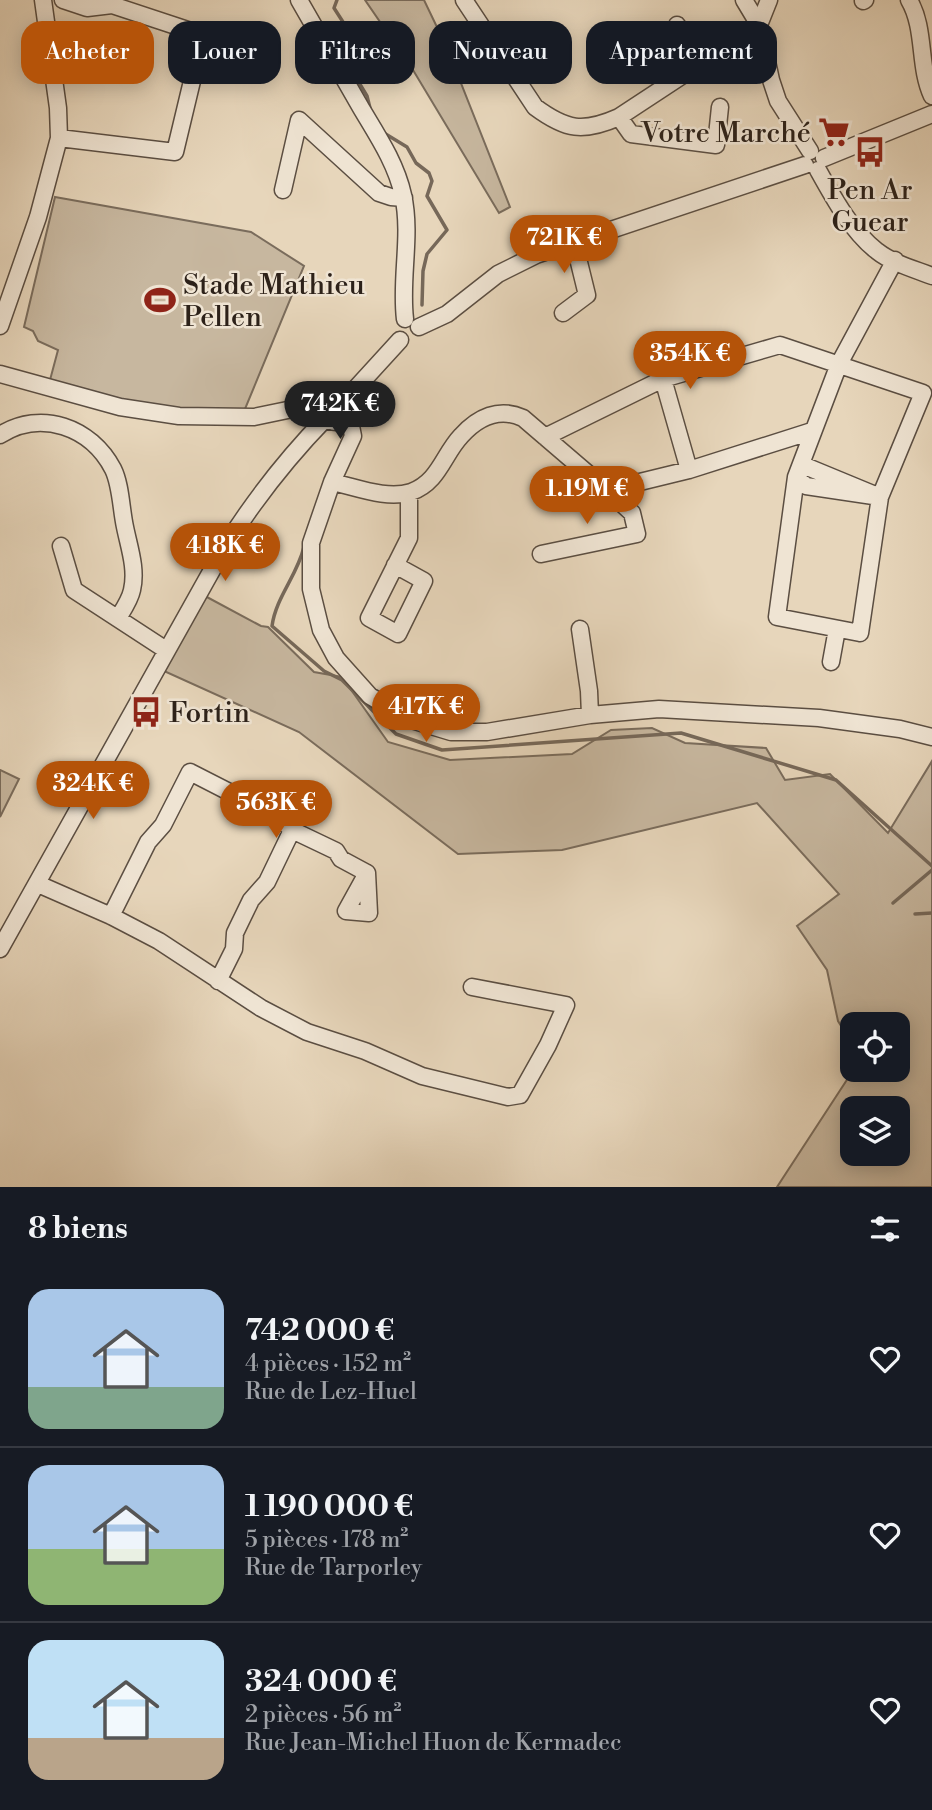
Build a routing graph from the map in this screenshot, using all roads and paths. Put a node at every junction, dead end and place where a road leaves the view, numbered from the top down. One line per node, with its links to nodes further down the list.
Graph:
1 (43, 0): 16 (street)
2 (63, 0): 16 (street)
3 (299, 0): 19 (street)
4 (464, 0): 15 (street)
5 (744, 0): 8 (street)
6 (769, 0): 9 (street)
7 (909, 0): 12 (street)
8 (756, 21)
9 (760, 21)
10 (668, 84): 15 (street)
11 (772, 84): 17 (street)
12 (932, 96)
13 (720, 107): 15 (street)
14 (932, 114): 17 (street)
15 (619, 117)
16 (59, 138): 23 (street)
17 (814, 161): 20 (street); 21 (street)
18 (283, 190): 19 (street)
19 (404, 198): 25 (street)
20 (574, 242): 24 (street); 25 (street)
21 (895, 260): 22 (street); 27 (street)
22 (932, 276)
23 (4, 299): 26 (street)
24 (563, 313)
25 (412, 323): 30 (street)
26 (0, 326)
27 (839, 364): 29 (street); 34 (street); 43 (street)
28 (0, 374): 31 (street)
29 (663, 379): 36 (street); 38 (street)
30 (347, 398): 32 (street); 33 (street)
31 (281, 412): 32 (street); 37 (street)
32 (324, 413): 33 (street); 37 (street)
33 (349, 416): 40 (street)
34 (812, 431): 38 (street); 39 (street)
35 (0, 435): 47 (street)
36 (545, 437): 41 (street); 42 (street)
37 (304, 440): 50 (street)
38 (689, 470): 41 (street)
39 (796, 477): 43 (street); 49 (street)
40 (332, 482): 42 (street); 52 (street)
41 (607, 491): 45 (street)
42 (409, 493): 46 (street)
43 (880, 497): 49 (street)
44 (61, 546): 47 (street)
45 (541, 554)
46 (395, 565)
47 (118, 618): 50 (street)
48 (580, 629): 52 (street)
49 (837, 629): 51 (street)
50 (166, 650): 56 (street)
51 (831, 662)
52 (590, 715): 53 (street)
53 (932, 737)
54 (292, 830): 55 (street); 57 (street); 59 (street)
55 (367, 873)
56 (38, 884): 57 (street); 58 (street)
57 (111, 916): 59 (street)
58 (3, 940)
59 (218, 981): 60 (street)
60 (472, 987)

